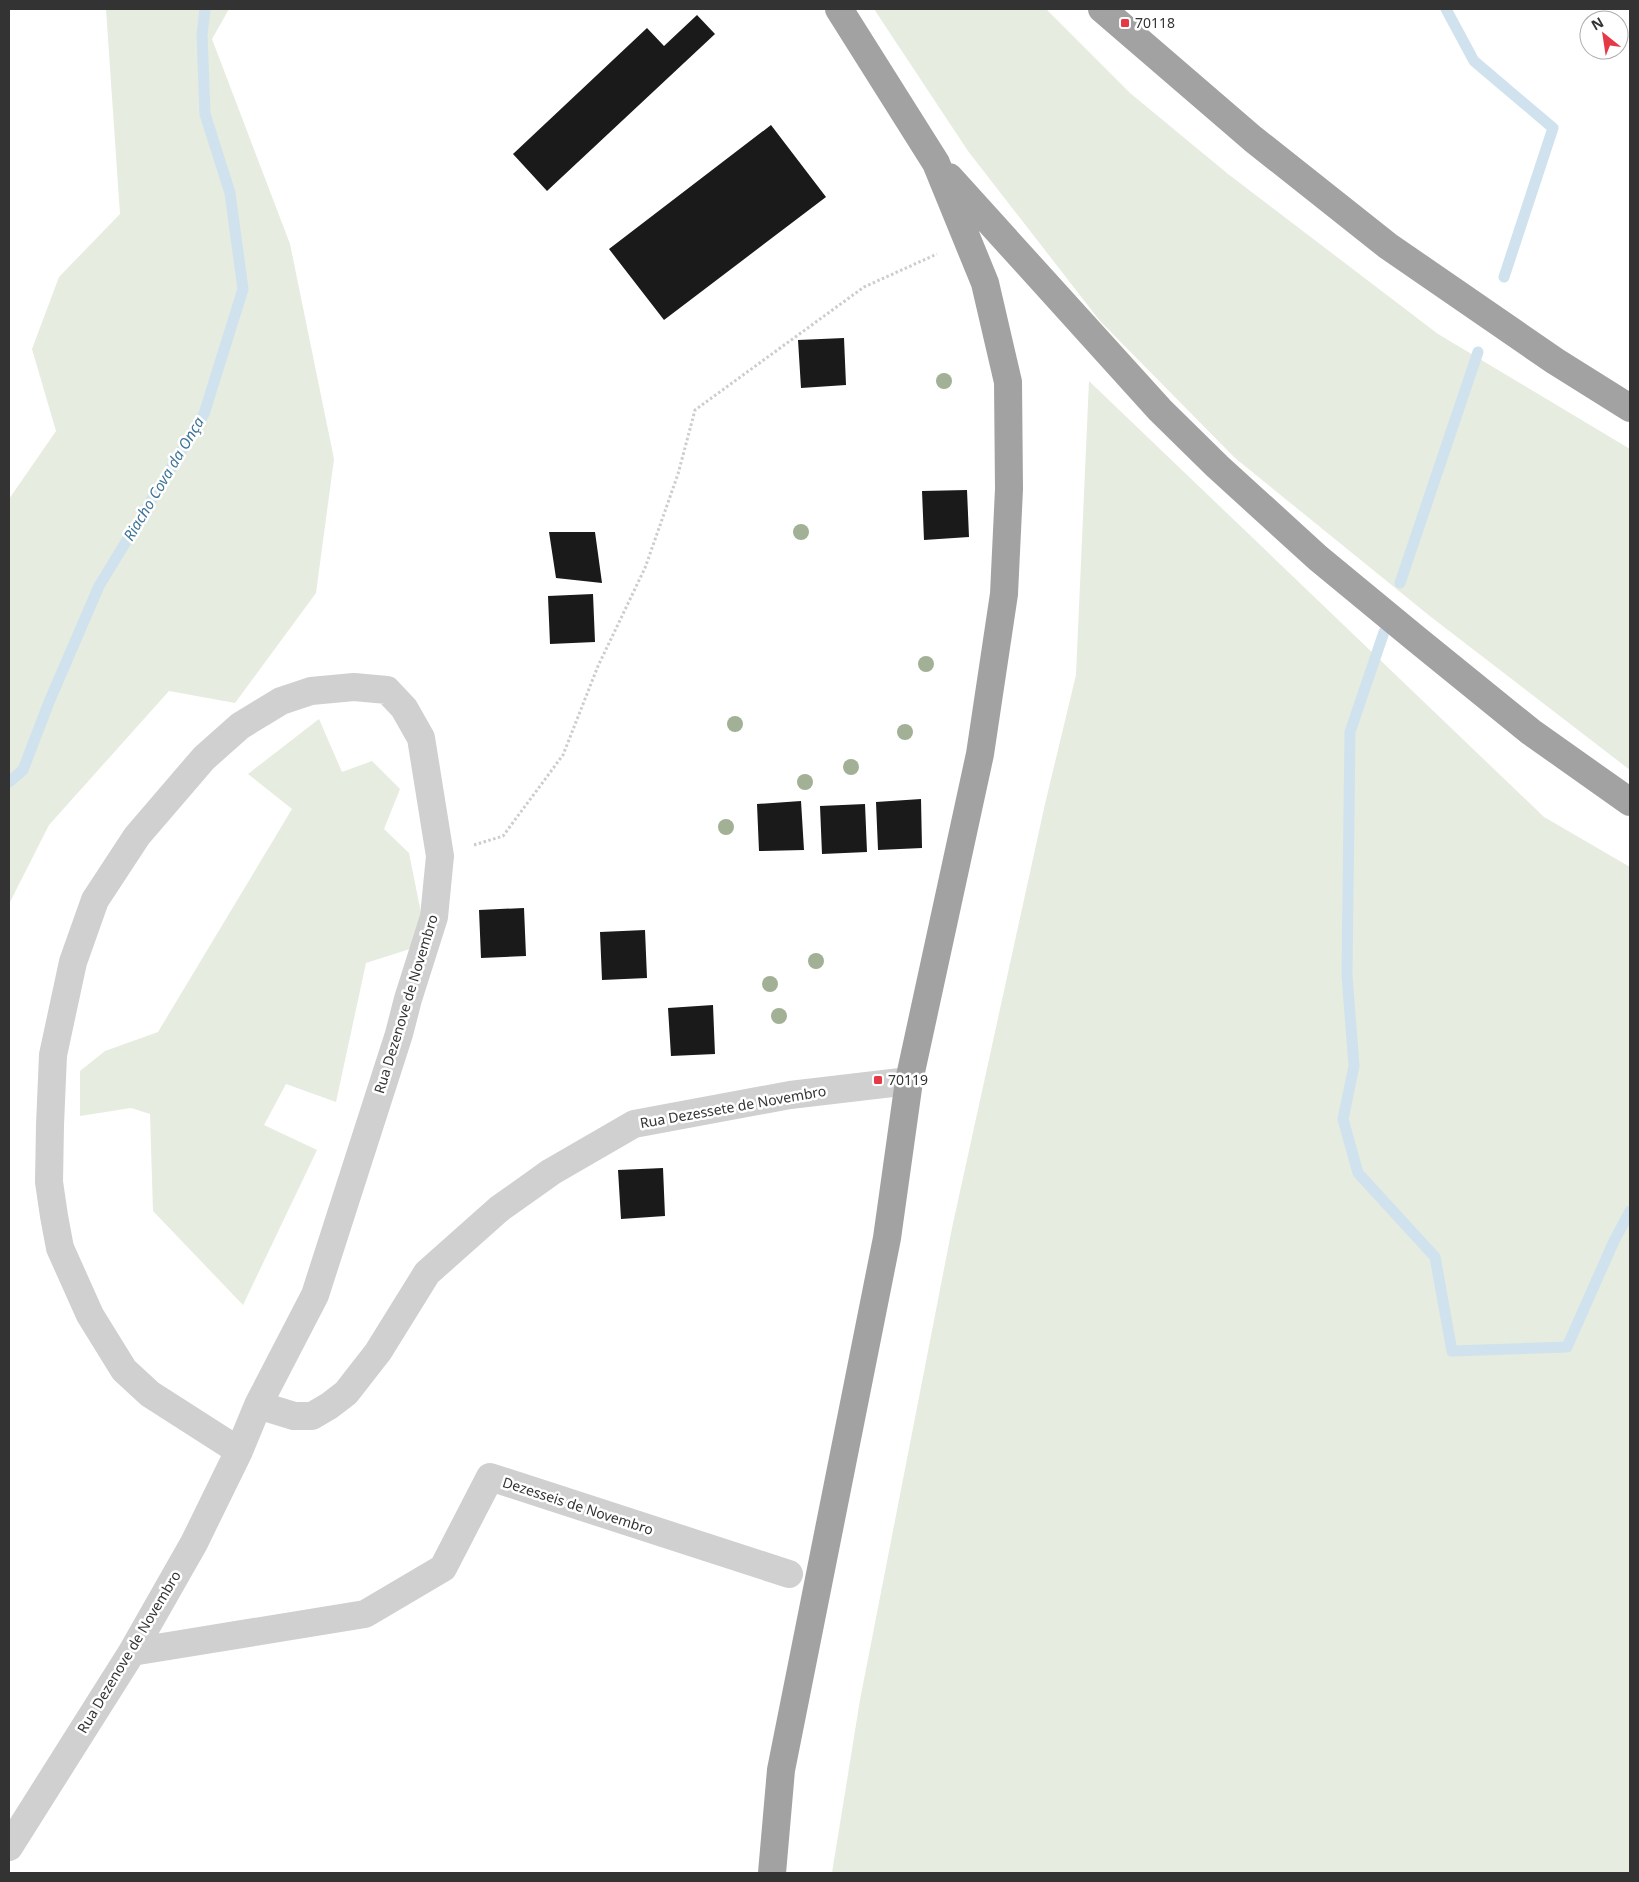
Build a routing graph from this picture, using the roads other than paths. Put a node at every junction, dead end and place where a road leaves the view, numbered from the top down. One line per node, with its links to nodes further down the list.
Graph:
1 (839, 9): 3 (highway)
2 (1102, 9): 4 (highway)
3 (936, 163): 5 (highway); 6 (highway)
4 (1630, 408)
5 (1630, 802)
6 (909, 1081): 7 (street, Rua Dezessete de Novembro); 12 (highway)
7 (258, 1405): 8 (street, Rua Dezenove de Novembro); 8 (street, Rua Dezenove de Novembro)
8 (239, 1451): 10 (street, Rua Dezenove de Novembro)
9 (789, 1574): 10 (street, Dezesseis de Novembro)
10 (132, 1652): 11 (street, Rua Dezenove de Novembro)
11 (9, 1847)
12 (772, 1873)

